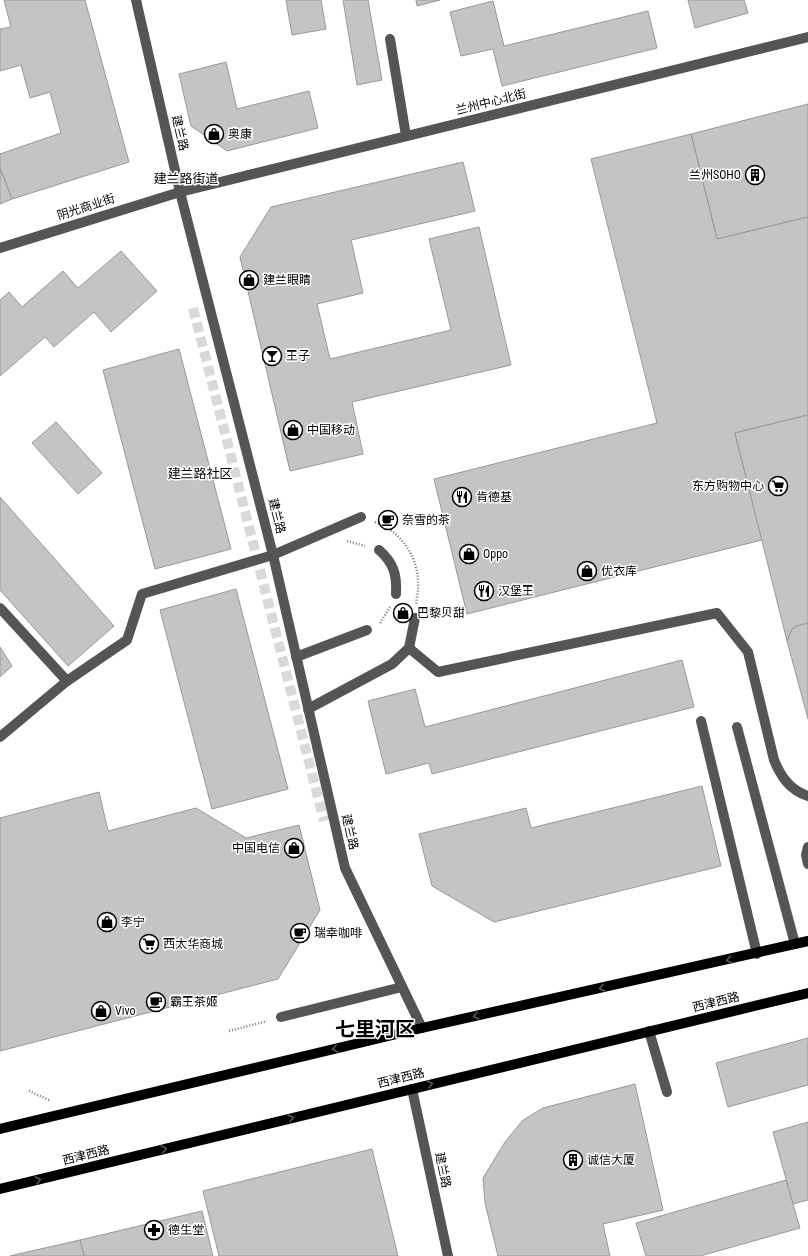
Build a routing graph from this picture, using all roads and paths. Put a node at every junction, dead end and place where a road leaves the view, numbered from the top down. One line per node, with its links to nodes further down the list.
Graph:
1 (136, 0): 5 (street, 建兰路)
2 (808, 37): 4 (street, 兰州中心北街)
3 (390, 39): 4 (street)
4 (406, 136): 5 (street, 兰州中心北街)
5 (180, 192): 6 (street, 阴光商业街); 10 (street, 建兰路)
6 (0, 248)
7 (361, 518): 8 (street); 13 (path)
8 (329, 531): 9 (path); 10 (street)
9 (379, 550): 11 (street)
10 (273, 555): 16 (street, 建兰路); 17 (street)
11 (396, 594): 14 (path)
12 (0, 608): 17 (street)
13 (415, 618): 15 (street)
14 (367, 630): 16 (street)
15 (409, 648): 18 (street); 22 (street)
16 (296, 657): 18 (street, 建兰路)
17 (67, 681): 21 (street)
18 (308, 709): 28 (street, 建兰路)
19 (701, 721): 27 (street)
20 (737, 727): 26 (street)
21 (0, 737)
22 (808, 796)
23 (808, 847): 24 (street)
24 (808, 864)
25 (808, 941): 26 (main road)
26 (795, 944): 27 (main road)
27 (757, 954): 31 (main road, one-way to 31)
28 (402, 987): 30 (street); 31 (street, 建兰路)
29 (808, 993): 33 (main road, 西津西路)
30 (281, 1017): 32 (path)
31 (422, 1028): 36 (main road, one-way to 36)
32 (229, 1031)
33 (649, 1031): 34 (main road, 西津西路, one-way to 33); 35 (street)
34 (412, 1089): 37 (main road, 西津西路, one-way to 34); 38 (street, 建兰路)
35 (666, 1092)
36 (0, 1129)
37 (0, 1189)
38 (448, 1256)

